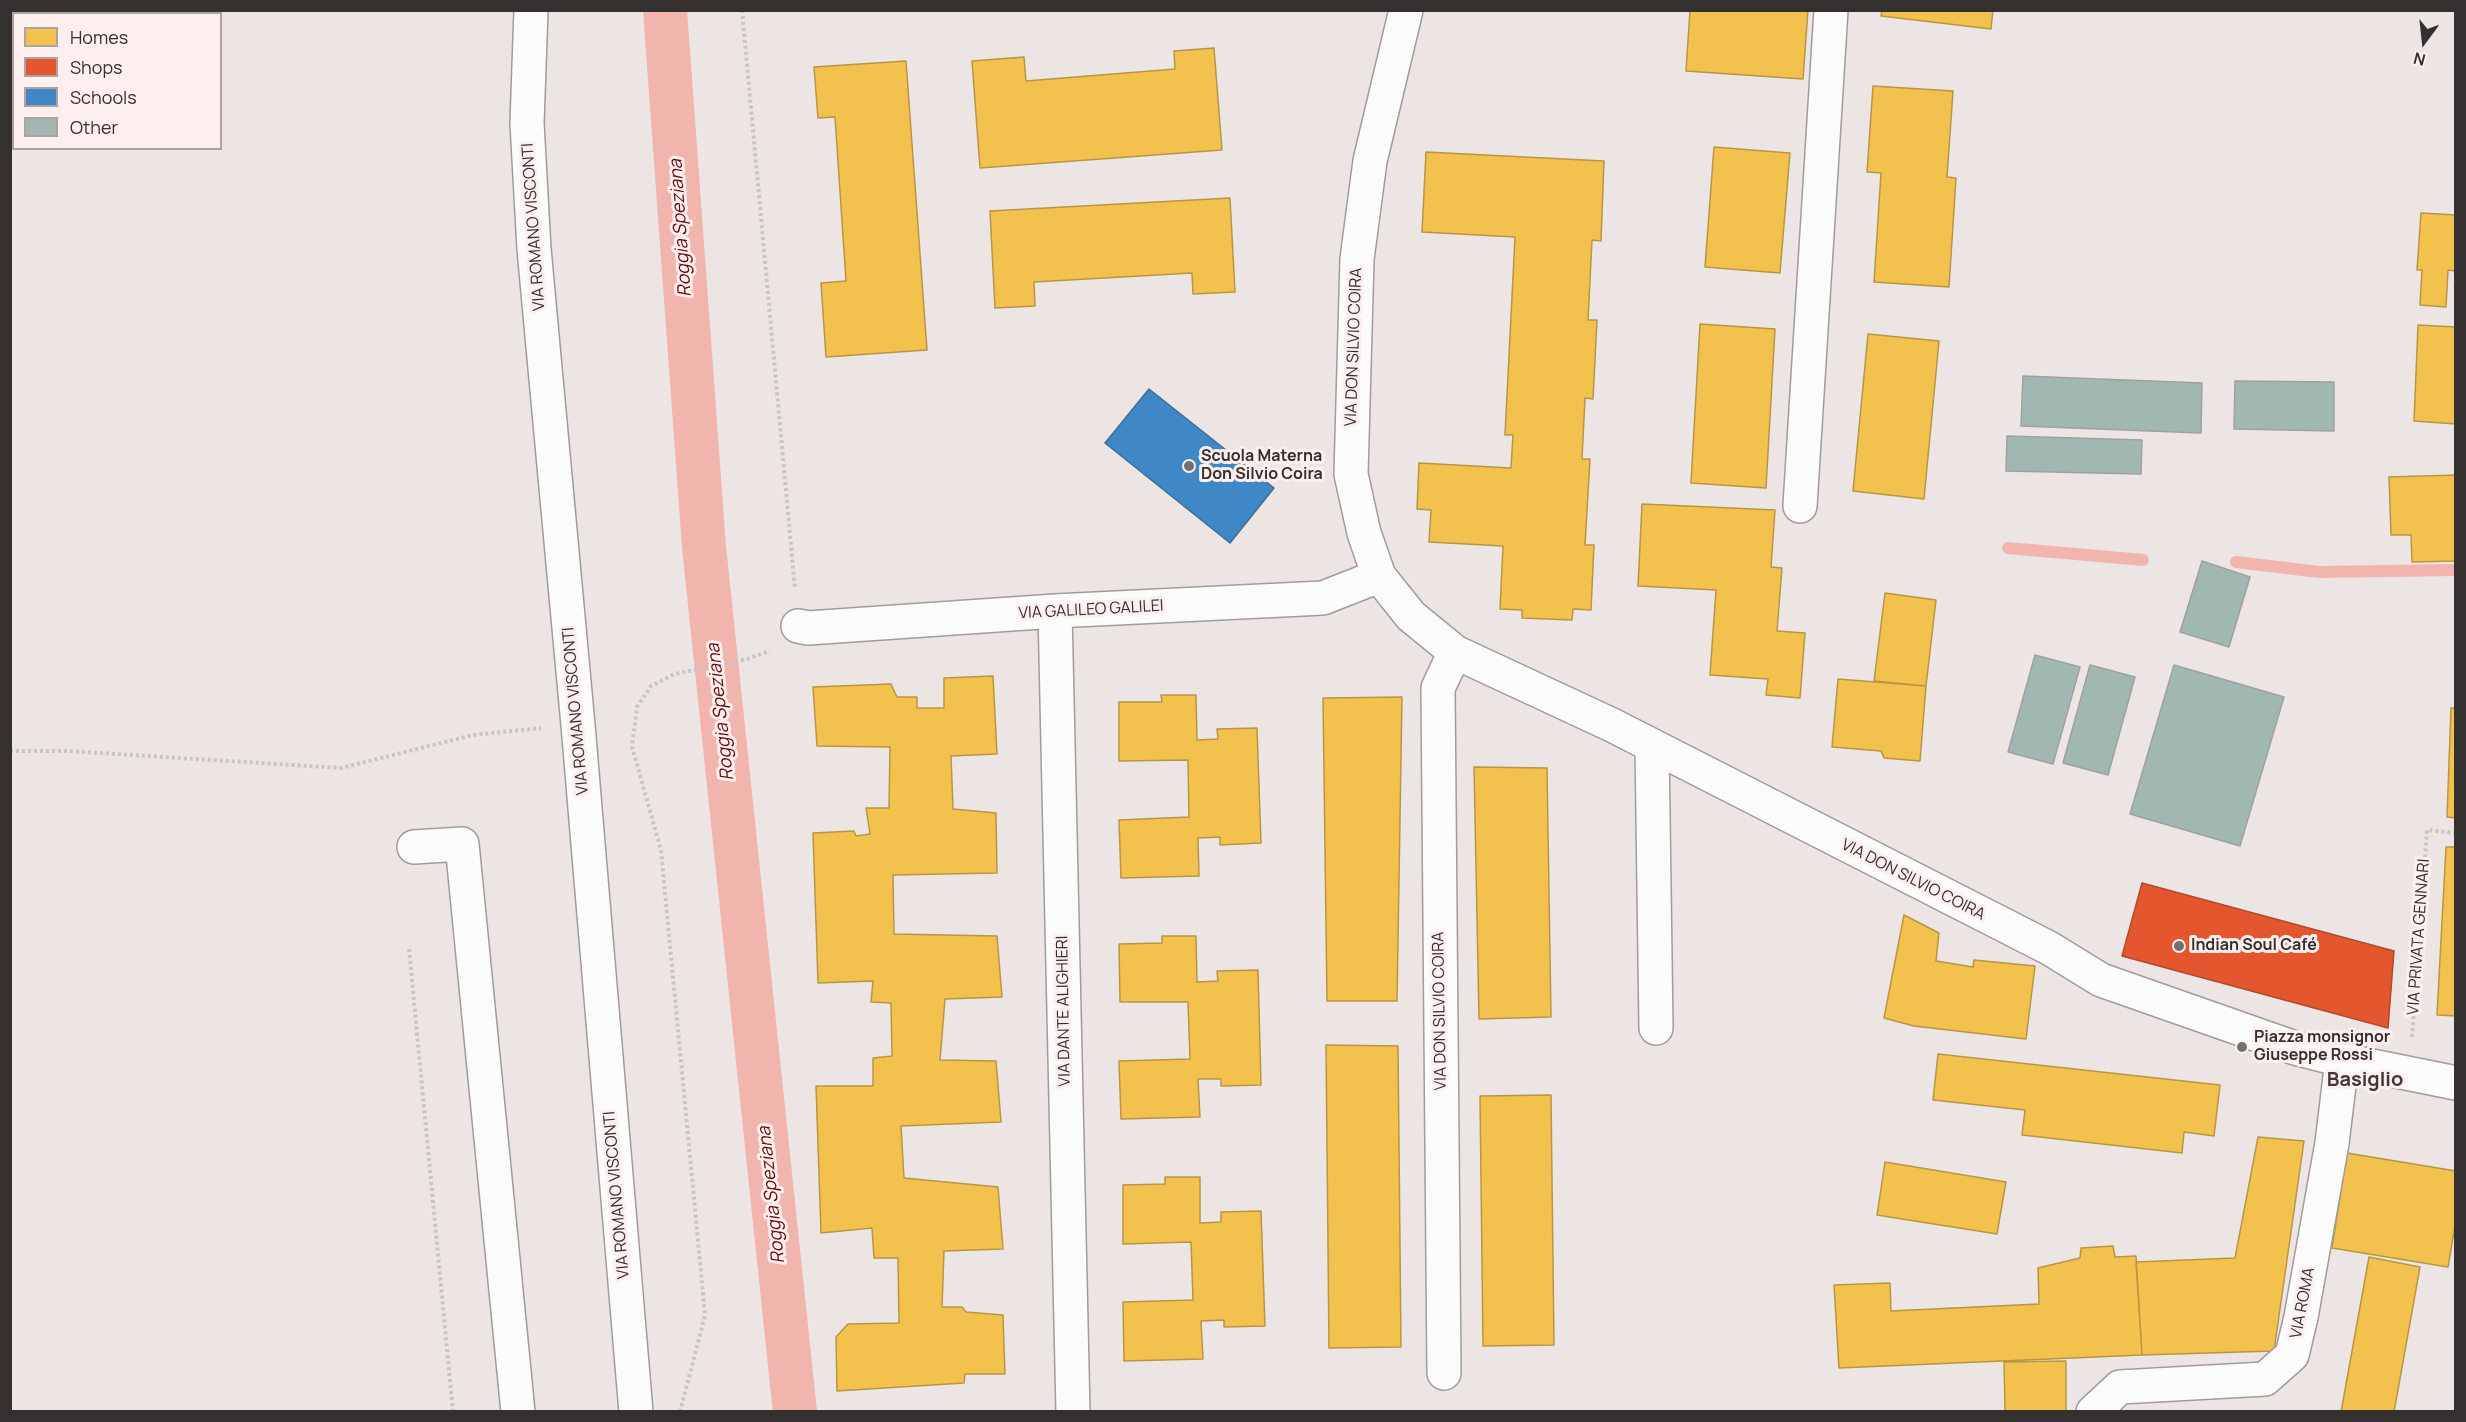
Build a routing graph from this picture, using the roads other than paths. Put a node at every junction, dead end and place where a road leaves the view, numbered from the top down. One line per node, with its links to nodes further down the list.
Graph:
1 (531, 10): 16 (street, VIA ROMANO VISCONTI)
2 (1406, 10): 5 (street, VIA DON SILVIO COIRA)
3 (1831, 10): 4 (street)
4 (1800, 506)
5 (1379, 576): 6 (street, VIA GALILEO GALILEI); 8 (street, VIA DON SILVIO COIRA)
6 (1055, 611): 7 (street, VIA GALILEO GALILEI); 17 (street, VIA DANTE ALIGHIERI)
7 (798, 626)
8 (1455, 652): 9 (street, VIA DON SILVIO COIRA); 14 (street, VIA DON SILVIO COIRA)
9 (1652, 746): 11 (street); 12 (street, VIA DON SILVIO COIRA)
10 (414, 848): 15 (street)
11 (1656, 1028)
12 (2342, 1060): 13 (street); 18 (street, VIA ROMA)
13 (2456, 1083)
14 (1444, 1373)
15 (518, 1412)
16 (636, 1412)
17 (1073, 1412)
18 (2093, 1412)

